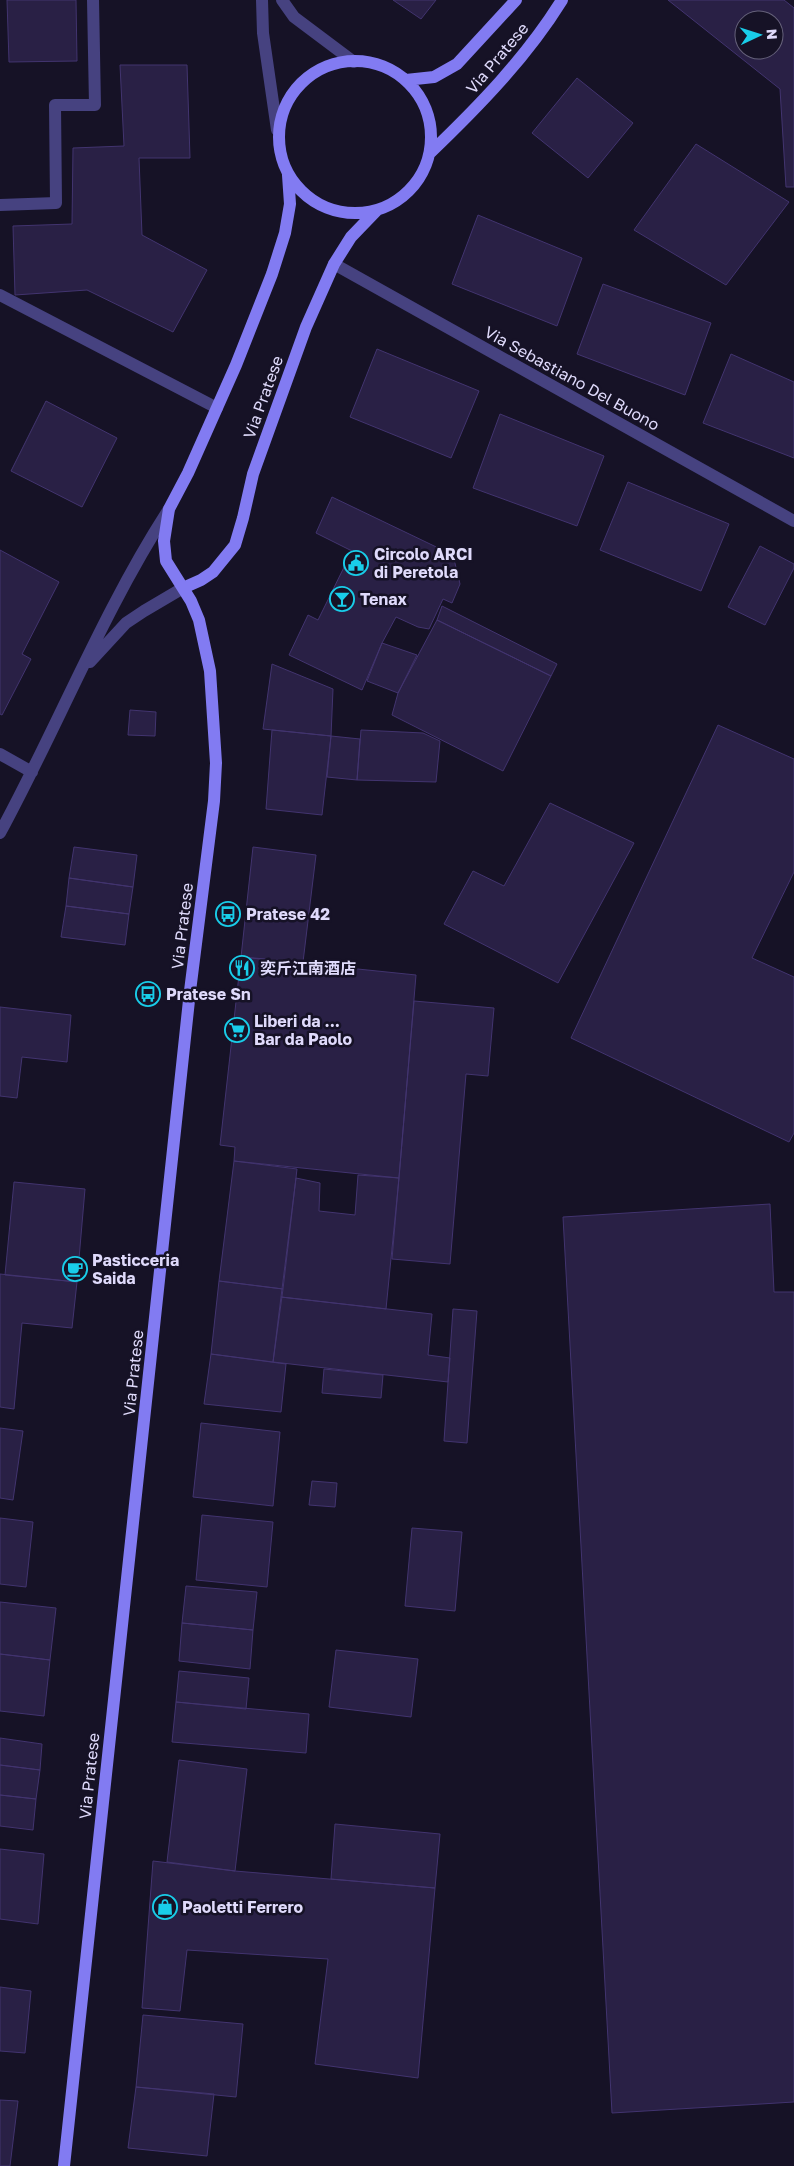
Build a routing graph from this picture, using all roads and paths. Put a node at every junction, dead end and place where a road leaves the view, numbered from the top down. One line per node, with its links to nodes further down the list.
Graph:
1 (93, 0): 11 (street)
2 (262, 0): 8 (street)
3 (282, 0): 6 (street)
4 (516, 0): 7 (main road, Via Pratese)
5 (562, 0): 9 (main road, Via Pratese)
6 (354, 62): 7 (main road); 8 (main road)
7 (406, 80): 9 (main road)
8 (278, 130): 10 (main road)
9 (429, 154): 12 (main road)
10 (288, 175): 12 (main road); 15 (main road, Via Pratese)
11 (0, 205)
12 (377, 210): 13 (main road, Via Pratese)
13 (334, 264): 17 (street, Via Sebastiano Del Buono); 18 (main road, Via Pratese)
14 (0, 295): 15 (street)
15 (217, 408): 16 (main road, Via Pratese)
16 (170, 509): 18 (main road, Via Pratese); 19 (street)
17 (794, 521)
18 (183, 588): 19 (street); 24 (main road, Via Pratese)
19 (82, 671): 21 (street)
20 (0, 754): 21 (street)
21 (32, 772): 22 (street)
22 (6, 811): 23 (street)
23 (0, 833)
24 (64, 2166)

